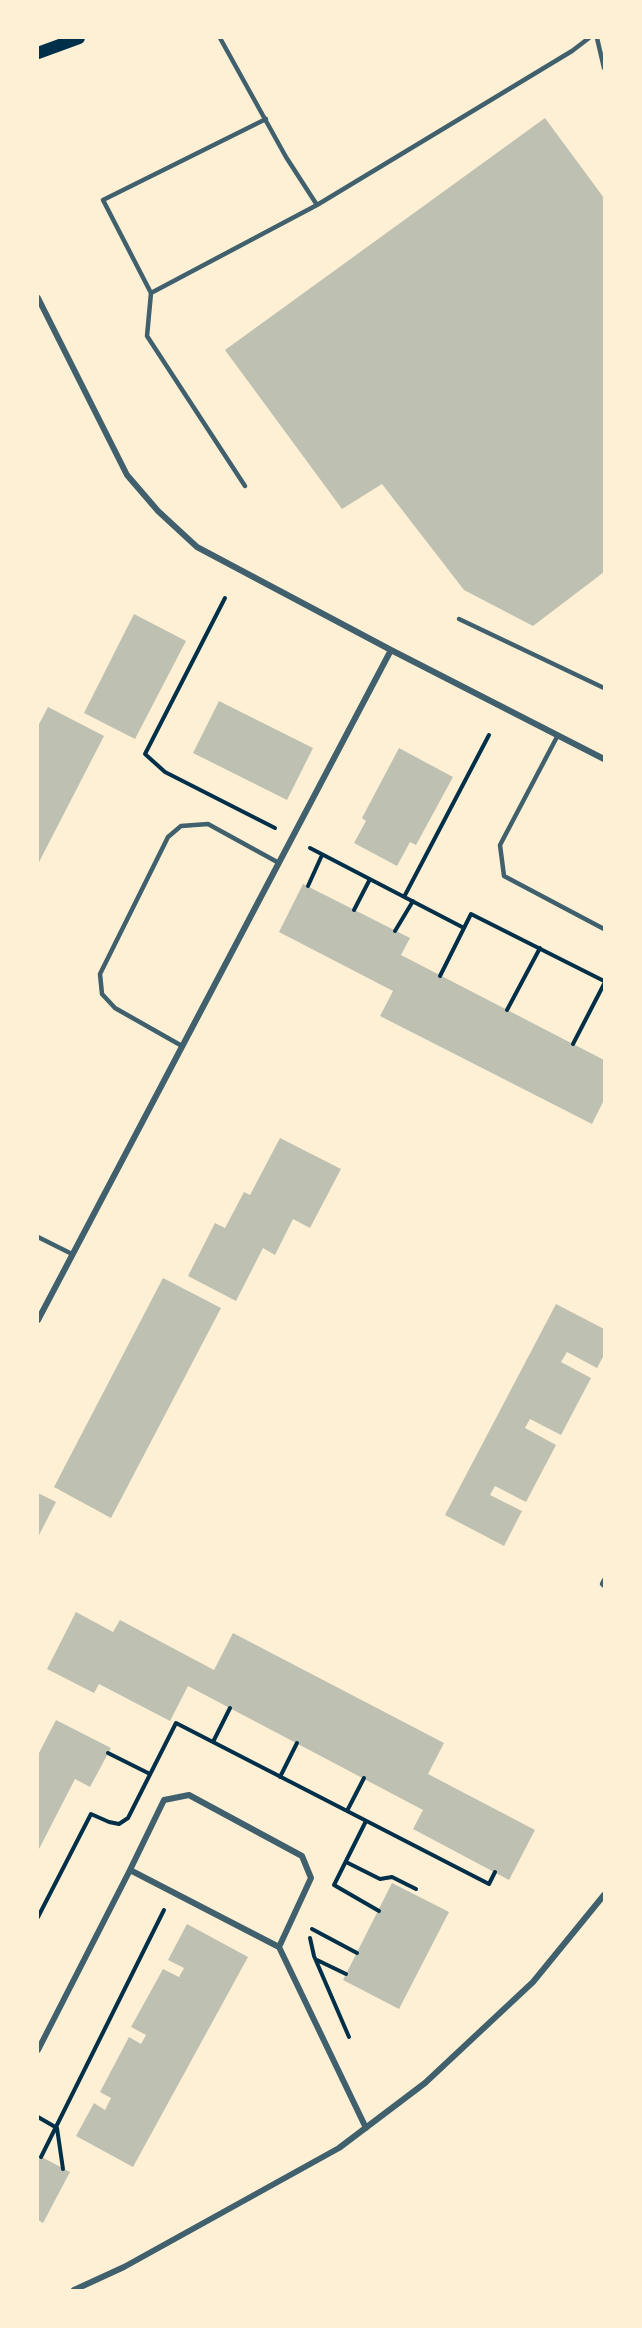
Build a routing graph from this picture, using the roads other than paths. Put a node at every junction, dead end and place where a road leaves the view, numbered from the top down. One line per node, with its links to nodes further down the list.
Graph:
1 (79, 38): 5 (main road)
2 (220, 38): 7 (lane)
3 (589, 38): 8 (lane)
4 (597, 38): 6 (lane)
5 (38, 53)
6 (604, 68)
7 (266, 119): 8 (lane); 9 (lane)
8 (318, 205): 9 (lane)
9 (152, 293): 11 (lane)
10 (38, 298): 13 (street)
11 (245, 486)
12 (459, 619): 14 (lane)
13 (391, 650): 15 (street); 17 (street)
14 (604, 688)
15 (558, 735): 16 (street); 18 (lane)
16 (604, 759)
17 (279, 863): 19 (street); 19 (lane)
18 (604, 929)
19 (182, 1046): 21 (street)
20 (38, 1238): 21 (lane)
21 (72, 1254): 22 (street)
22 (38, 1320)
23 (604, 1580): 24 (lane)
24 (604, 1586)
25 (130, 1870): 27 (street); 27 (street); 28 (street)
26 (604, 1895): 29 (street)
27 (279, 1947): 29 (street)
28 (38, 2050)
29 (366, 2128): 30 (street)
30 (74, 2290)

